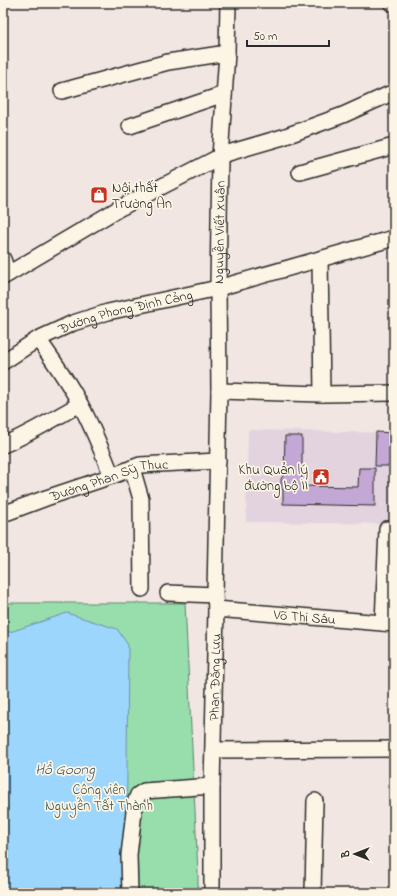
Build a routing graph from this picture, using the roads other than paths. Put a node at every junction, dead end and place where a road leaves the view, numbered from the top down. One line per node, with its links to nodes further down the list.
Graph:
1 (228, 3): 2 (street, Nguyễn Viết Xuân)
2 (227, 53): 3 (street); 5 (street, Nguyễn Viết Xuân)
3 (62, 91)
4 (394, 92): 8 (street)
5 (224, 94): 6 (street); 8 (street, Nguyễn Viết Xuân)
6 (130, 126)
7 (394, 146): 9 (street)
8 (220, 158): 13 (street); 14 (street, Nguyễn Viết Xuân)
9 (300, 172)
10 (394, 238): 12 (street, Đường Phong Định Cảng)
11 (3, 259): 13 (street)
12 (320, 259): 14 (street, Đường Phong Định Cảng); 19 (street)
13 (6, 275)
14 (218, 288): 15 (street, Đường Phong Định Cảng); 17 (street, Nguyễn Viết Xuân)
15 (38, 340): 16 (street, Đường Phong Định Cảng); 20 (street)
16 (3, 362)
17 (219, 391): 19 (street); 22 (street, Nguyễn Viết Xuân)
18 (394, 393): 19 (street)
19 (322, 394)
20 (80, 404): 21 (street); 24 (street)
21 (3, 445)
22 (218, 461): 23 (street, Đường Phan Sỹ Thục); 29 (street, Phan Đăng Lưu)
23 (132, 468): 24 (street, Đường Phan Sỹ Thục); 27 (street)
24 (112, 476): 25 (street, Đường Phan Sỹ Thục)
25 (3, 514)
26 (386, 529): 30 (street)
27 (142, 589)
28 (168, 593): 29 (street, Võ Thị Sáu)
29 (216, 602): 30 (street, Võ Thị Sáu); 32 (street, Phan Đăng Lưu)
30 (389, 623)
31 (394, 749): 32 (street)
32 (213, 750): 33 (street, Phan Đăng Lưu)
33 (212, 786): 35 (street); 36 (street, Phan Đăng Lưu)
34 (315, 801): 37 (street)
35 (130, 893)
36 (212, 893)
37 (313, 893)

